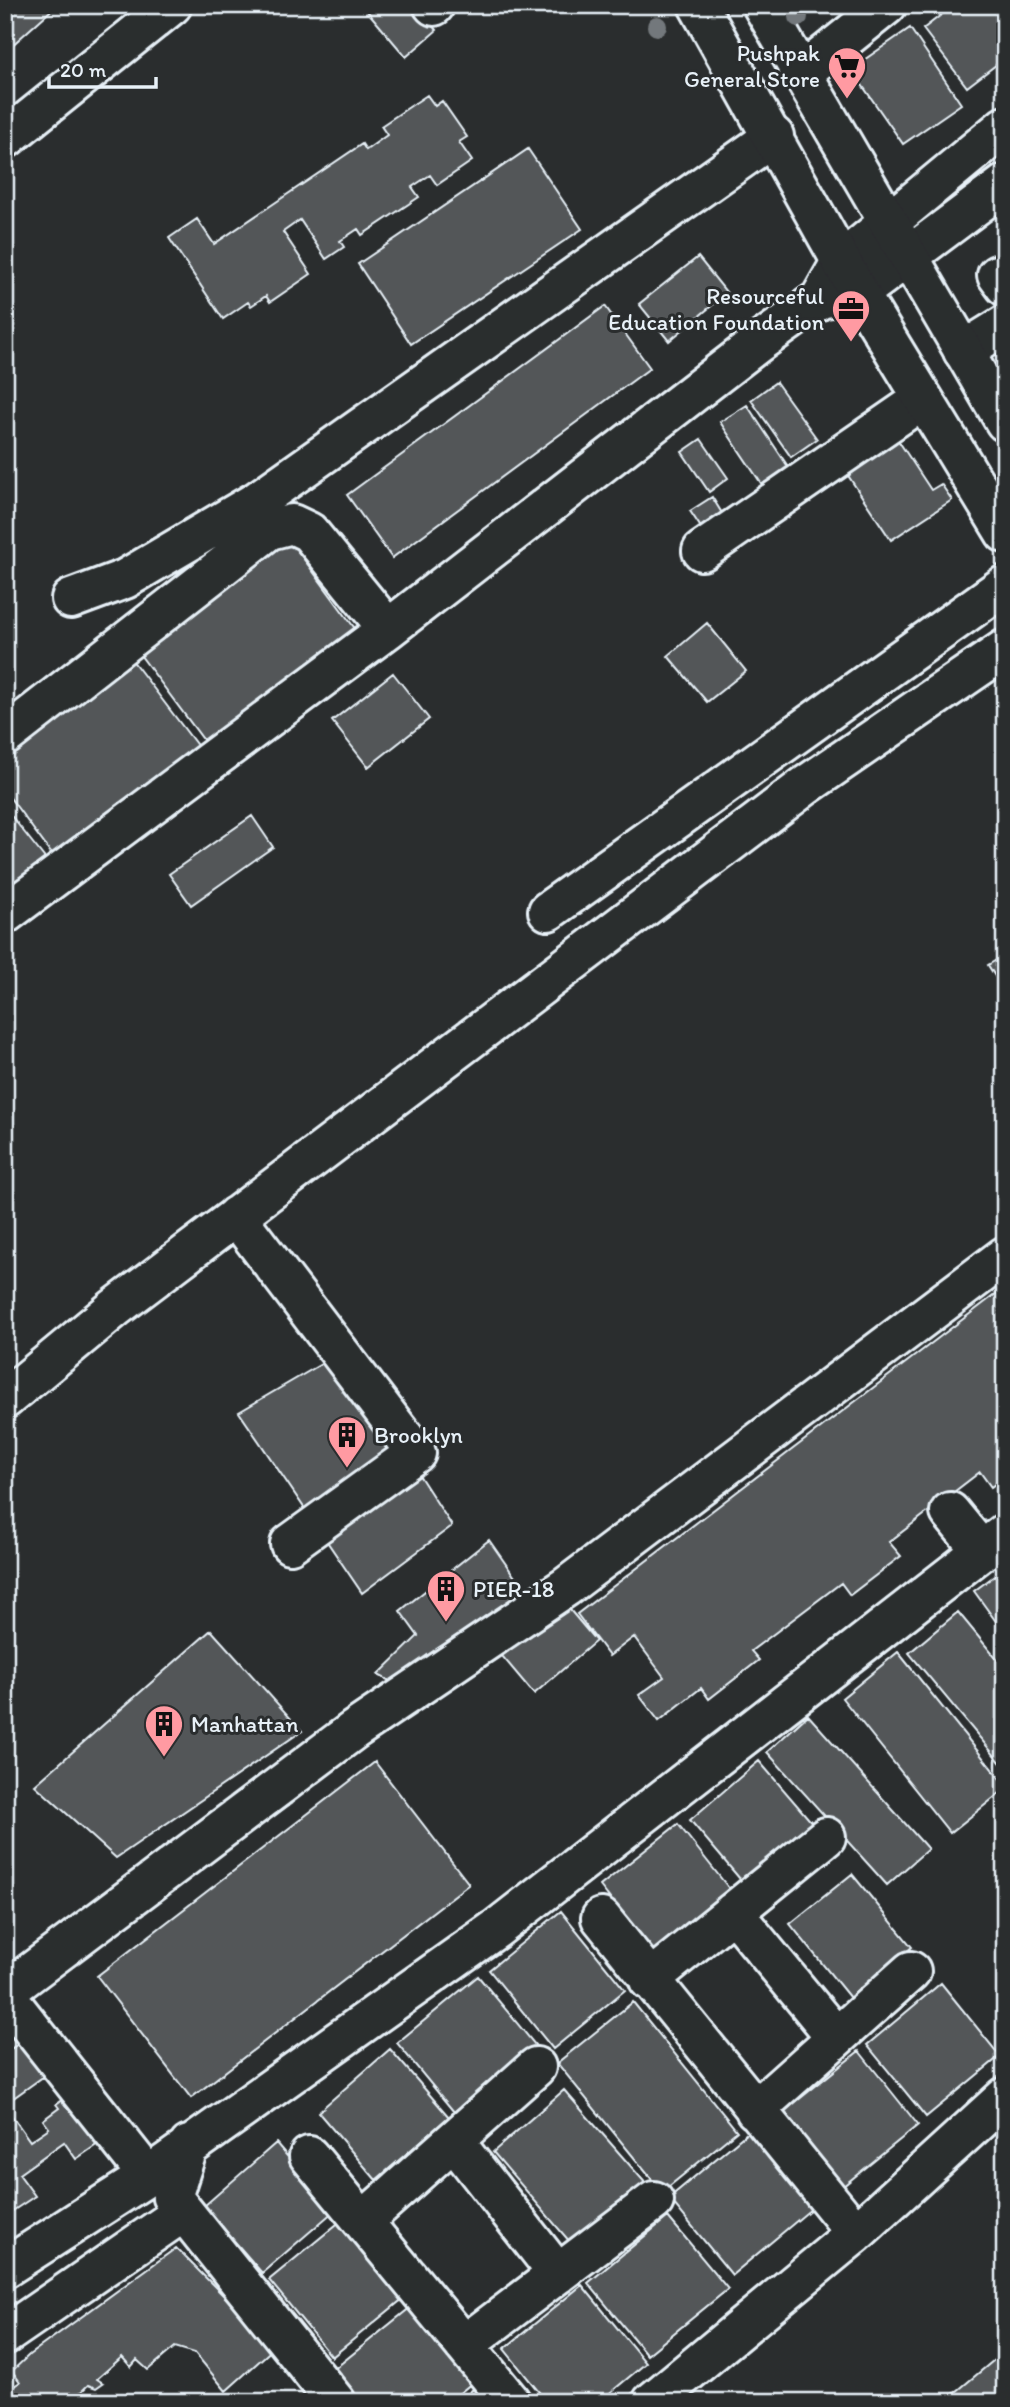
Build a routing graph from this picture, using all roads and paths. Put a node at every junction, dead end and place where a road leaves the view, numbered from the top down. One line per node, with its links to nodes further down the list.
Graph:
1 (172, 5): 8 (street)
2 (698, 5): 7 (street)
3 (762, 5): 5 (street)
4 (887, 5): 5 (street)
5 (802, 74): 10 (street)
6 (1005, 126): 10 (street)
7 (774, 136): 12 (street); 20 (street)
8 (5, 139)
9 (1005, 184): 11 (street)
10 (887, 222): 11 (street); 12 (street)
11 (908, 258): 12 (street); 14 (street)
12 (850, 278): 15 (street); 21 (street)
13 (1005, 325): 14 (street)
14 (963, 351): 16 (street)
15 (923, 398): 17 (street); 18 (street)
16 (1005, 422)
17 (1005, 533)
18 (702, 551)
19 (1005, 584): 24 (street)
20 (71, 599)
21 (388, 629): 23 (street); 25 (street)
22 (1005, 649): 26 (street)
23 (5, 736)
24 (548, 911)
25 (5, 914)
26 (236, 1216): 28 (street); 31 (street)
27 (1005, 1256): 37 (street)
28 (5, 1399)
29 (950, 1512): 30 (street)
30 (993, 1542): 43 (street)
31 (290, 1544)
32 (826, 1837): 33 (street)
33 (733, 1912): 36 (street); 38 (street)
34 (601, 1918): 36 (street)
35 (911, 1971): 38 (street)
36 (649, 1980): 41 (street)
37 (5, 1993): 45 (street)
38 (836, 2037): 41 (street)
39 (536, 2067): 42 (street)
40 (1005, 2097): 49 (street)
41 (755, 2110): 49 (street)
42 (454, 2141): 48 (street); 51 (street)
43 (189, 2145): 45 (street); 47 (street)
44 (309, 2156): 48 (street)
45 (148, 2176): 50 (street)
46 (654, 2201): 51 (street)
47 (182, 2213): 52 (street); 54 (street)
48 (363, 2221): 53 (street)
49 (856, 2233): 56 (street)
50 (5, 2268)
51 (558, 2274): 53 (street)
52 (5, 2335)
53 (464, 2345): 55 (street)
54 (336, 2402)
55 (511, 2402)
56 (652, 2402)

